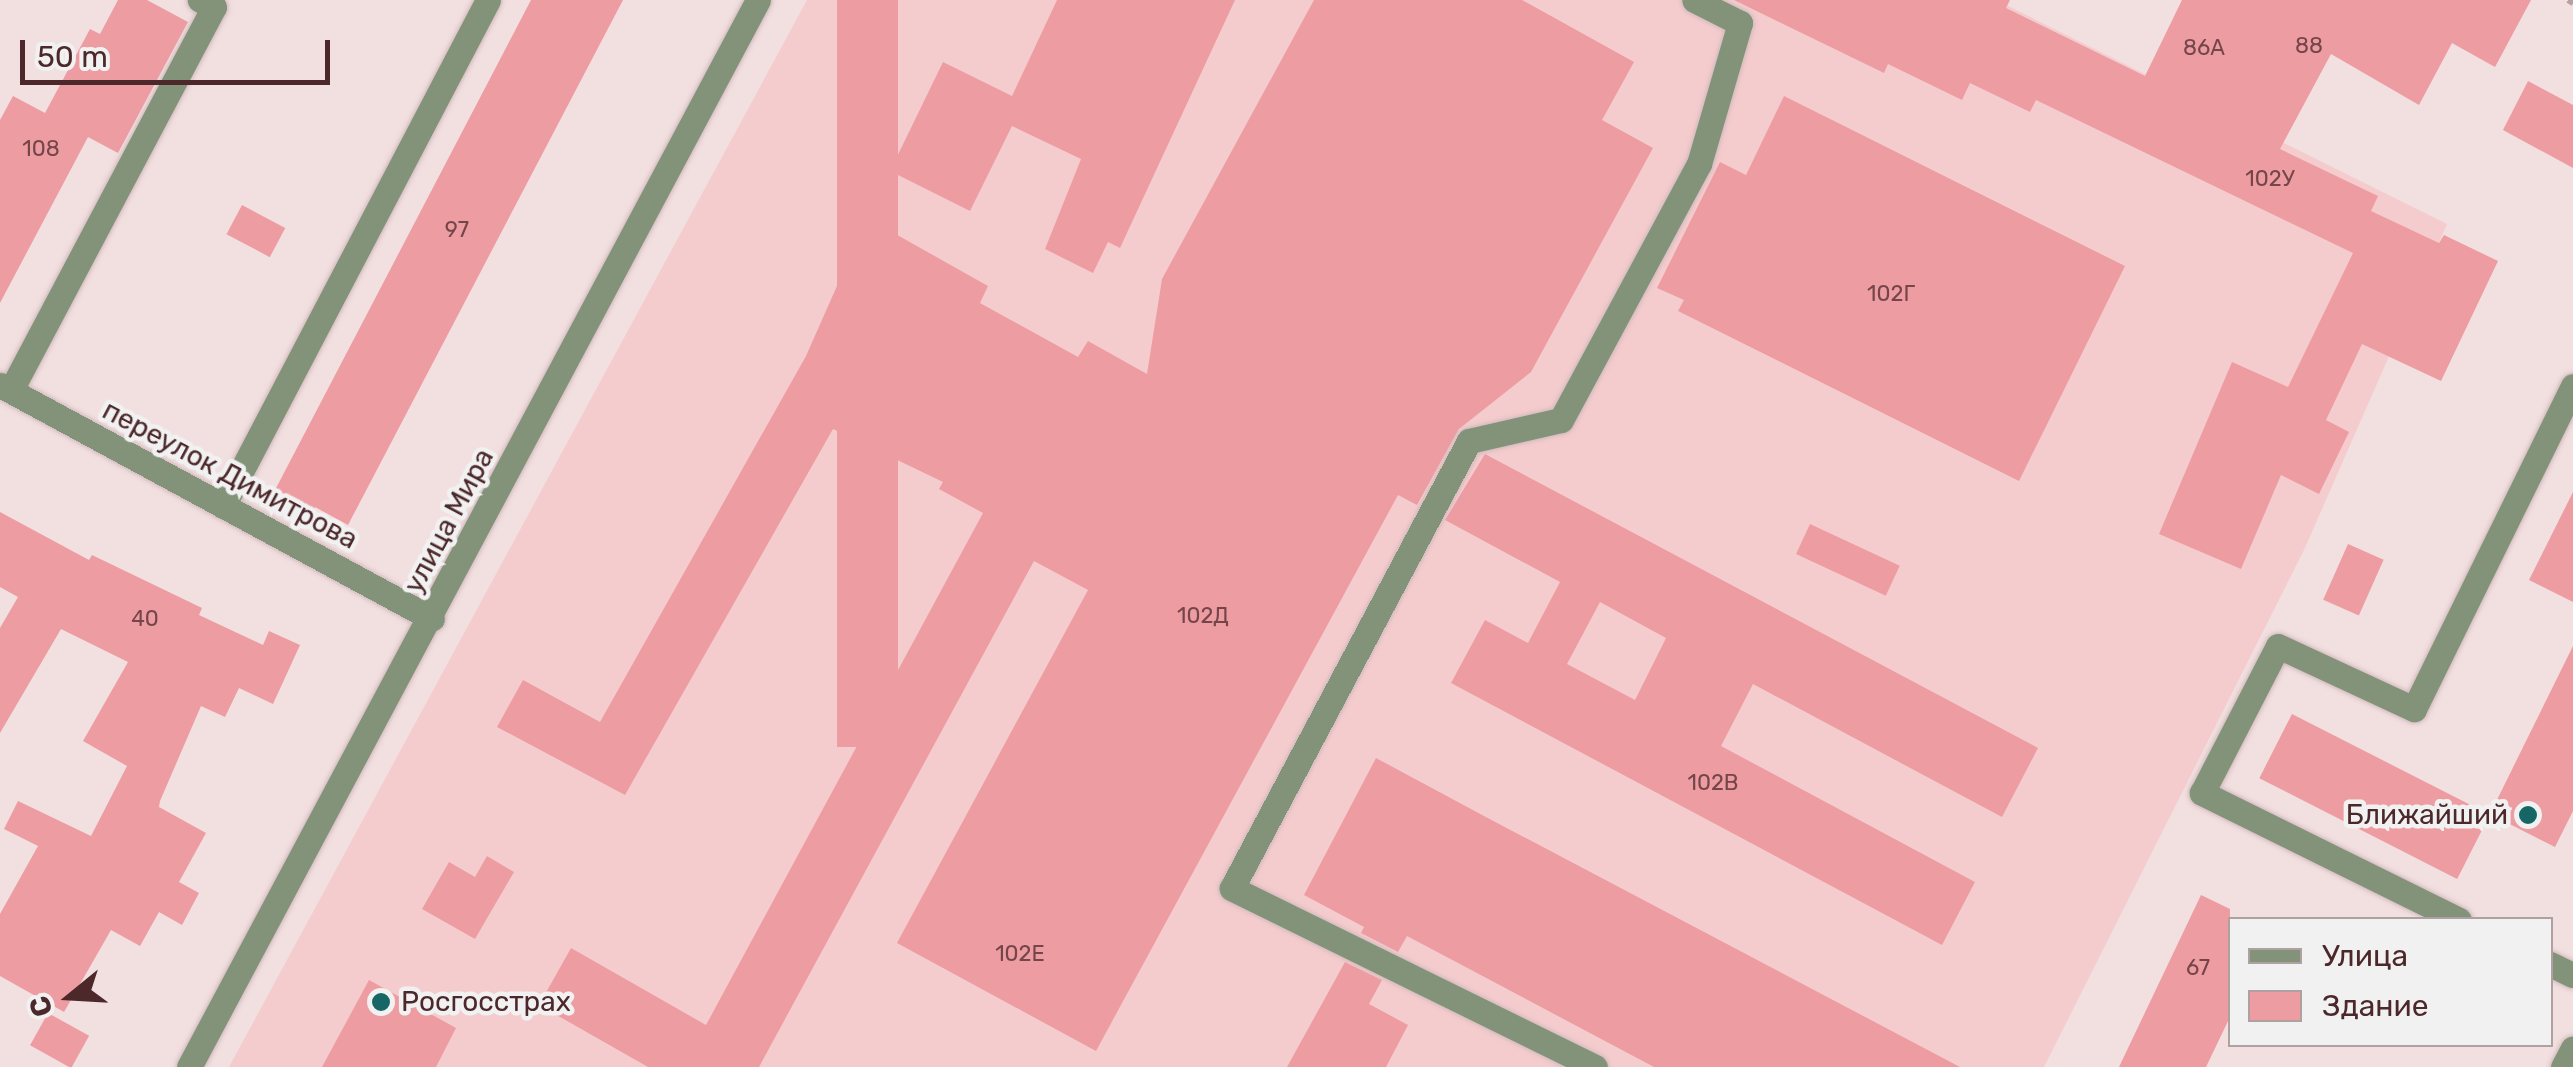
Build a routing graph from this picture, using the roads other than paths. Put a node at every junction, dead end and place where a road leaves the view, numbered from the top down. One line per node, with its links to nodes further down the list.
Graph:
1 (200, 0): 6 (street)
2 (488, 0): 7 (street)
3 (758, 0): 8 (street, улица Мира)
4 (1694, 0): 12 (street)
5 (2573, 386): 9 (street)
6 (5, 388): 7 (street, переулок Димитрова)
7 (223, 506): 8 (street, переулок Димитрова)
8 (432, 619): 11 (street, улица Мира)
9 (2454, 917)
10 (2573, 1048): 13 (street)
11 (189, 1067)
12 (1595, 1067)
13 (2563, 1067)

